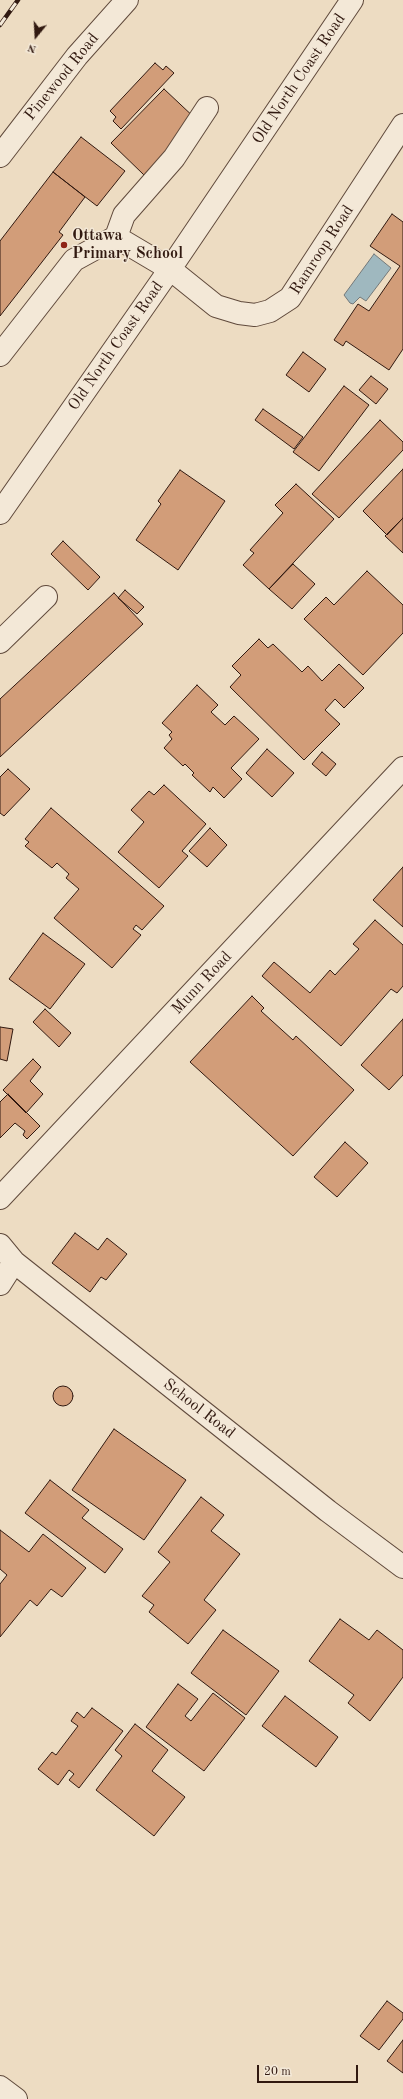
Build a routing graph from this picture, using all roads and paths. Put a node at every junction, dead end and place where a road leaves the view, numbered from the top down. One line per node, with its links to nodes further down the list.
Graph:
1 (127, 0): 5 (street, Pinewood Road)
2 (352, 0): 7 (street, Old North Coast Road)
3 (207, 108): 6 (street)
4 (403, 125): 7 (street, Ramroop Road)
5 (0, 156)
6 (116, 237): 7 (street, Ramroop Road); 8 (street)
7 (170, 269): 9 (street, Old North Coast Road)
8 (0, 354)
9 (0, 513)
10 (46, 597): 11 (street)
11 (0, 642)
12 (403, 768): 13 (street, Munn Road)
13 (0, 1198)
14 (0, 1245): 15 (street, School Road)
15 (14, 1262): 16 (street); 17 (street, School Road)
16 (0, 1284)
17 (403, 1567)
18 (0, 2087): 19 (street)
19 (16, 2099)

